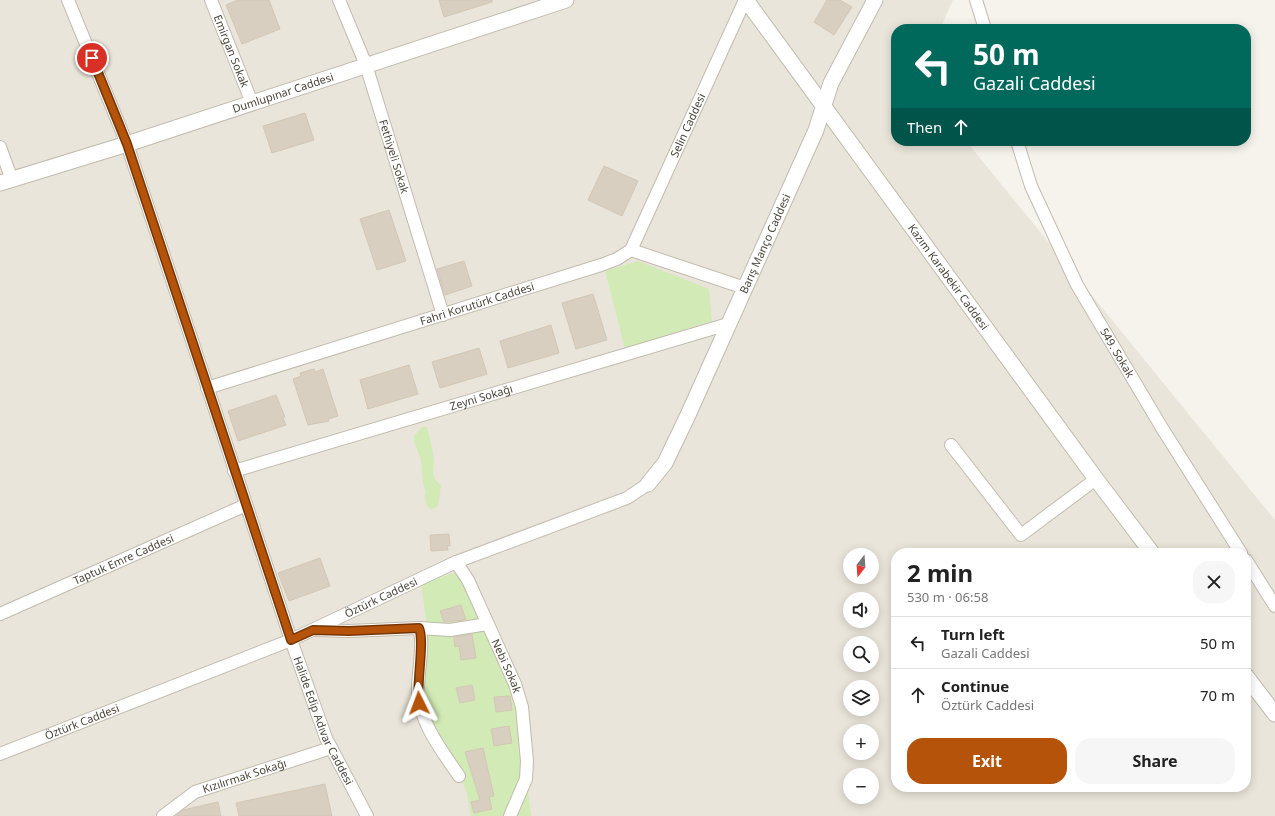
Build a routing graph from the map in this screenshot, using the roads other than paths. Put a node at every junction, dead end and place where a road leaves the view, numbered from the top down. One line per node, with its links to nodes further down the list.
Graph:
1 (68, 0): 12 (street, Halide Edip Adıvar Caddesi)
2 (211, 0): 10 (street, Emirgan Sokak)
3 (339, 0): 9 (street, Fethiyeli Sokak)
4 (566, 0): 9 (street, Dumlupınar Caddesi)
5 (746, 0): 11 (street, Kazım Karabekir Caddesi); 16 (street, Selin Caddesi)
6 (874, 0): 11 (street, Barış Manço Caddesi)
7 (976, 0): 8 (street)
8 (983, 24)
9 (366, 65): 10 (street, Dumlupınar Caddesi); 18 (street, Fethiyeli Sokak)
10 (252, 103): 12 (street, Dumlupınar Caddesi)
11 (823, 106): 17 (street, Barış Manço Caddesi); 23 (street, Kazım Karabekir Caddesi)
12 (127, 144): 15 (street, Dumlupınar Caddesi); 20 (street, Halide Edip Adıvar Caddesi)
13 (1019, 146): 27 (street, 549. Sokak)
14 (0, 147): 15 (street)
15 (6, 181)
16 (631, 250): 17 (street); 18 (street, Fahri Korutürk Caddesi)
17 (745, 288): 19 (street, Barış Manço Caddesi)
18 (443, 314): 20 (street, Fahri Korutürk Caddesi)
19 (728, 324): 22 (street, Zeyni Sokağı); 24 (street, Barış Manço Caddesi)
20 (207, 388): 22 (street, Halide Edip Adıvar Caddesi)
21 (951, 445): 23 (street)
22 (234, 471): 25 (street, Halide Edip Adıvar Caddesi)
23 (1096, 479): 26 (street, Kazım Karabekir Caddesi)
24 (648, 484): 28 (street, Öztürk Caddesi)
25 (246, 505): 31 (street, Taptuk Emre Caddesi); 35 (street, Halide Edip Adıvar Caddesi)
26 (1148, 548)
27 (1238, 548)
28 (456, 562): 32 (street, Nebi Sokak); 34 (street, Öztürk Caddesi)
29 (1251, 568): 30 (street)
30 (1275, 606)
31 (0, 614)
32 (487, 624): 33 (street); 43 (street, Nebi Sokak)
33 (419, 628): 34 (street); 40 (street)
34 (313, 630): 35 (street, Öztürk Caddesi)
35 (291, 640): 38 (street, Halide Edip Adıvar Caddesi); 39 (street, Öztürk Caddesi)
36 (1251, 683): 37 (street)
37 (1275, 714)
38 (331, 748): 41 (street, Kızılırmak Sokağı); 42 (street, Halide Edip Adıvar Caddesi)
39 (0, 754)
40 (459, 776)
41 (169, 814)
42 (367, 816)
43 (510, 816)

